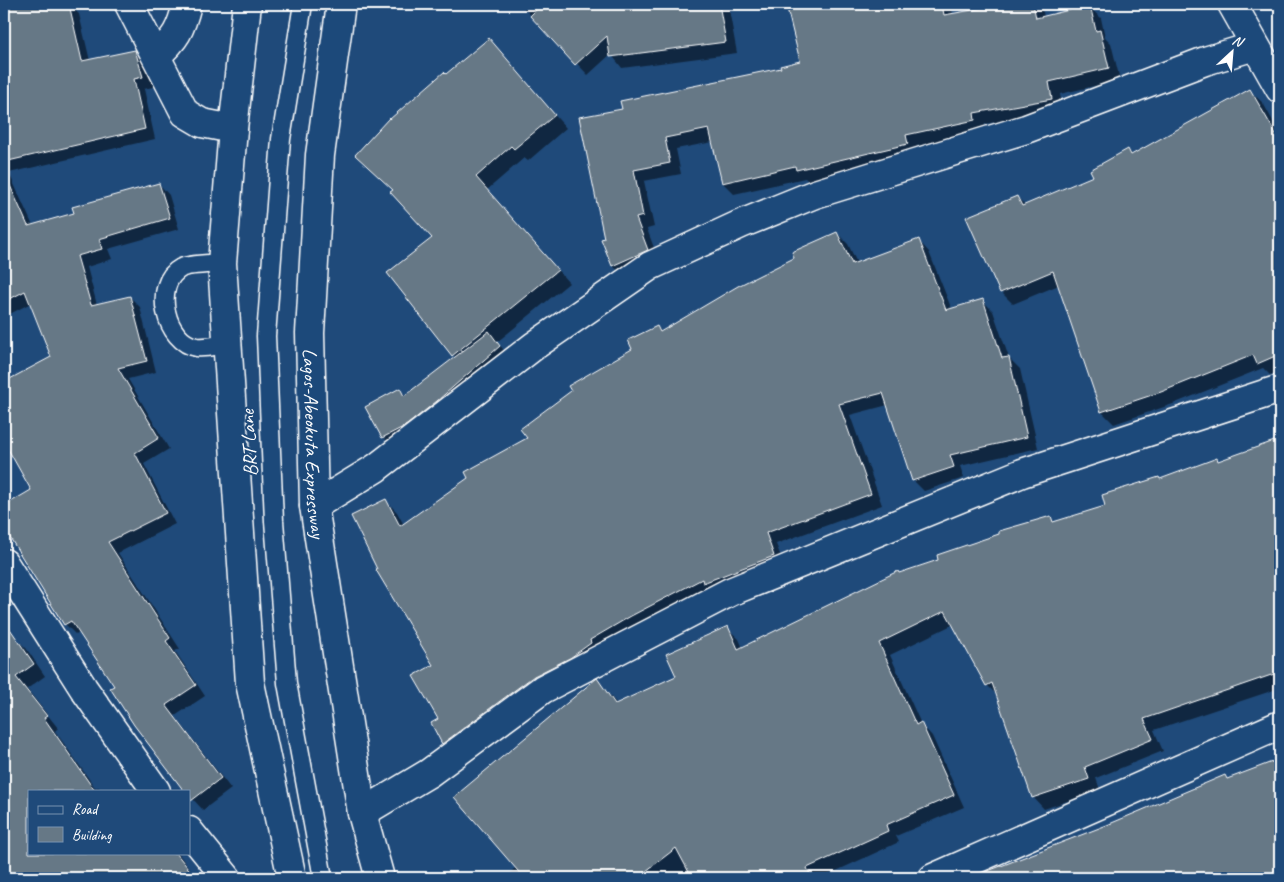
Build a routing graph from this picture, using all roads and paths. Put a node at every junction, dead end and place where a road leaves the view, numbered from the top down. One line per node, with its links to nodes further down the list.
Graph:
1 (130, 4): 8 (main road)
2 (186, 4): 8 (main road)
3 (247, 4): 10 (main road)
4 (303, 4): 22 (lane, BRT Lane)
5 (341, 4): 14 (main road, Lagos-Abeokuta Expressway)
6 (1232, 4): 7 (main road)
7 (1256, 46): 9 (main road); 14 (main road)
8 (156, 56): 10 (main road)
9 (1280, 89)
10 (233, 129): 11 (main road)
11 (222, 263): 12 (main road); 12 (lane)
12 (228, 344): 21 (main road)
13 (1280, 389): 18 (main road)
14 (314, 506): 18 (main road, Lagos-Abeokuta Expressway)
15 (4, 563): 17 (main road)
16 (1280, 725): 24 (main road)
17 (155, 790)
18 (362, 814): 23 (main road, Lagos-Abeokuta Expressway)
19 (190, 832): 20 (main road)
20 (227, 878)
21 (292, 878)
22 (323, 878)
23 (380, 878)
24 (933, 878)

